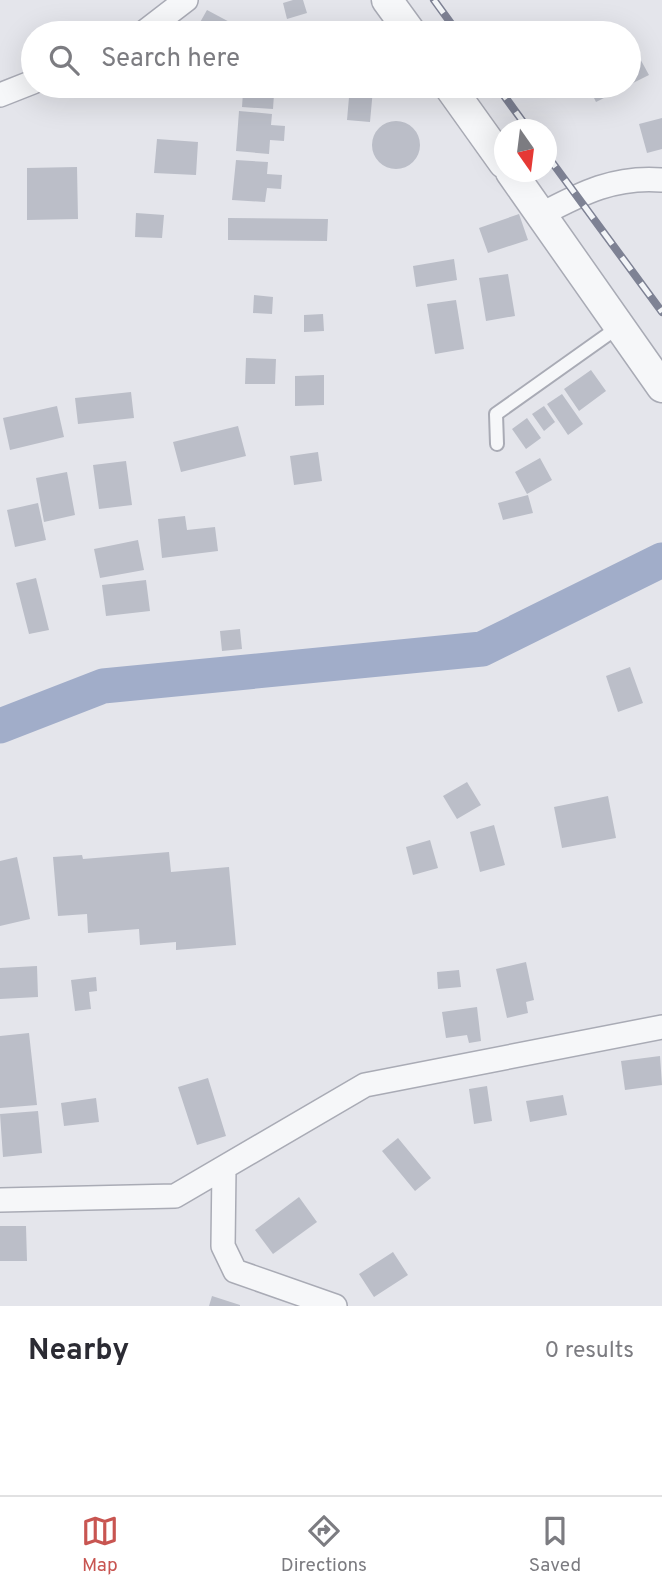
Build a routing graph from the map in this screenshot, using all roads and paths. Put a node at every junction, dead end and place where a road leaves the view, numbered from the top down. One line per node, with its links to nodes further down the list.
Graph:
1 (186, 0): 3 (street)
2 (387, 0): 4 (street)
3 (159, 21)
4 (402, 21)
5 (21, 87): 6 (street)
6 (0, 95)
7 (458, 98): 8 (street)
8 (494, 148)
9 (662, 180): 11 (street)
10 (518, 182): 11 (street)
11 (542, 214): 12 (street)
12 (617, 328): 13 (street); 14 (lane)
13 (662, 387)
14 (497, 444)
15 (662, 1027): 16 (street)
16 (224, 1168): 17 (street); 18 (street)
17 (0, 1200)
18 (335, 1306)

